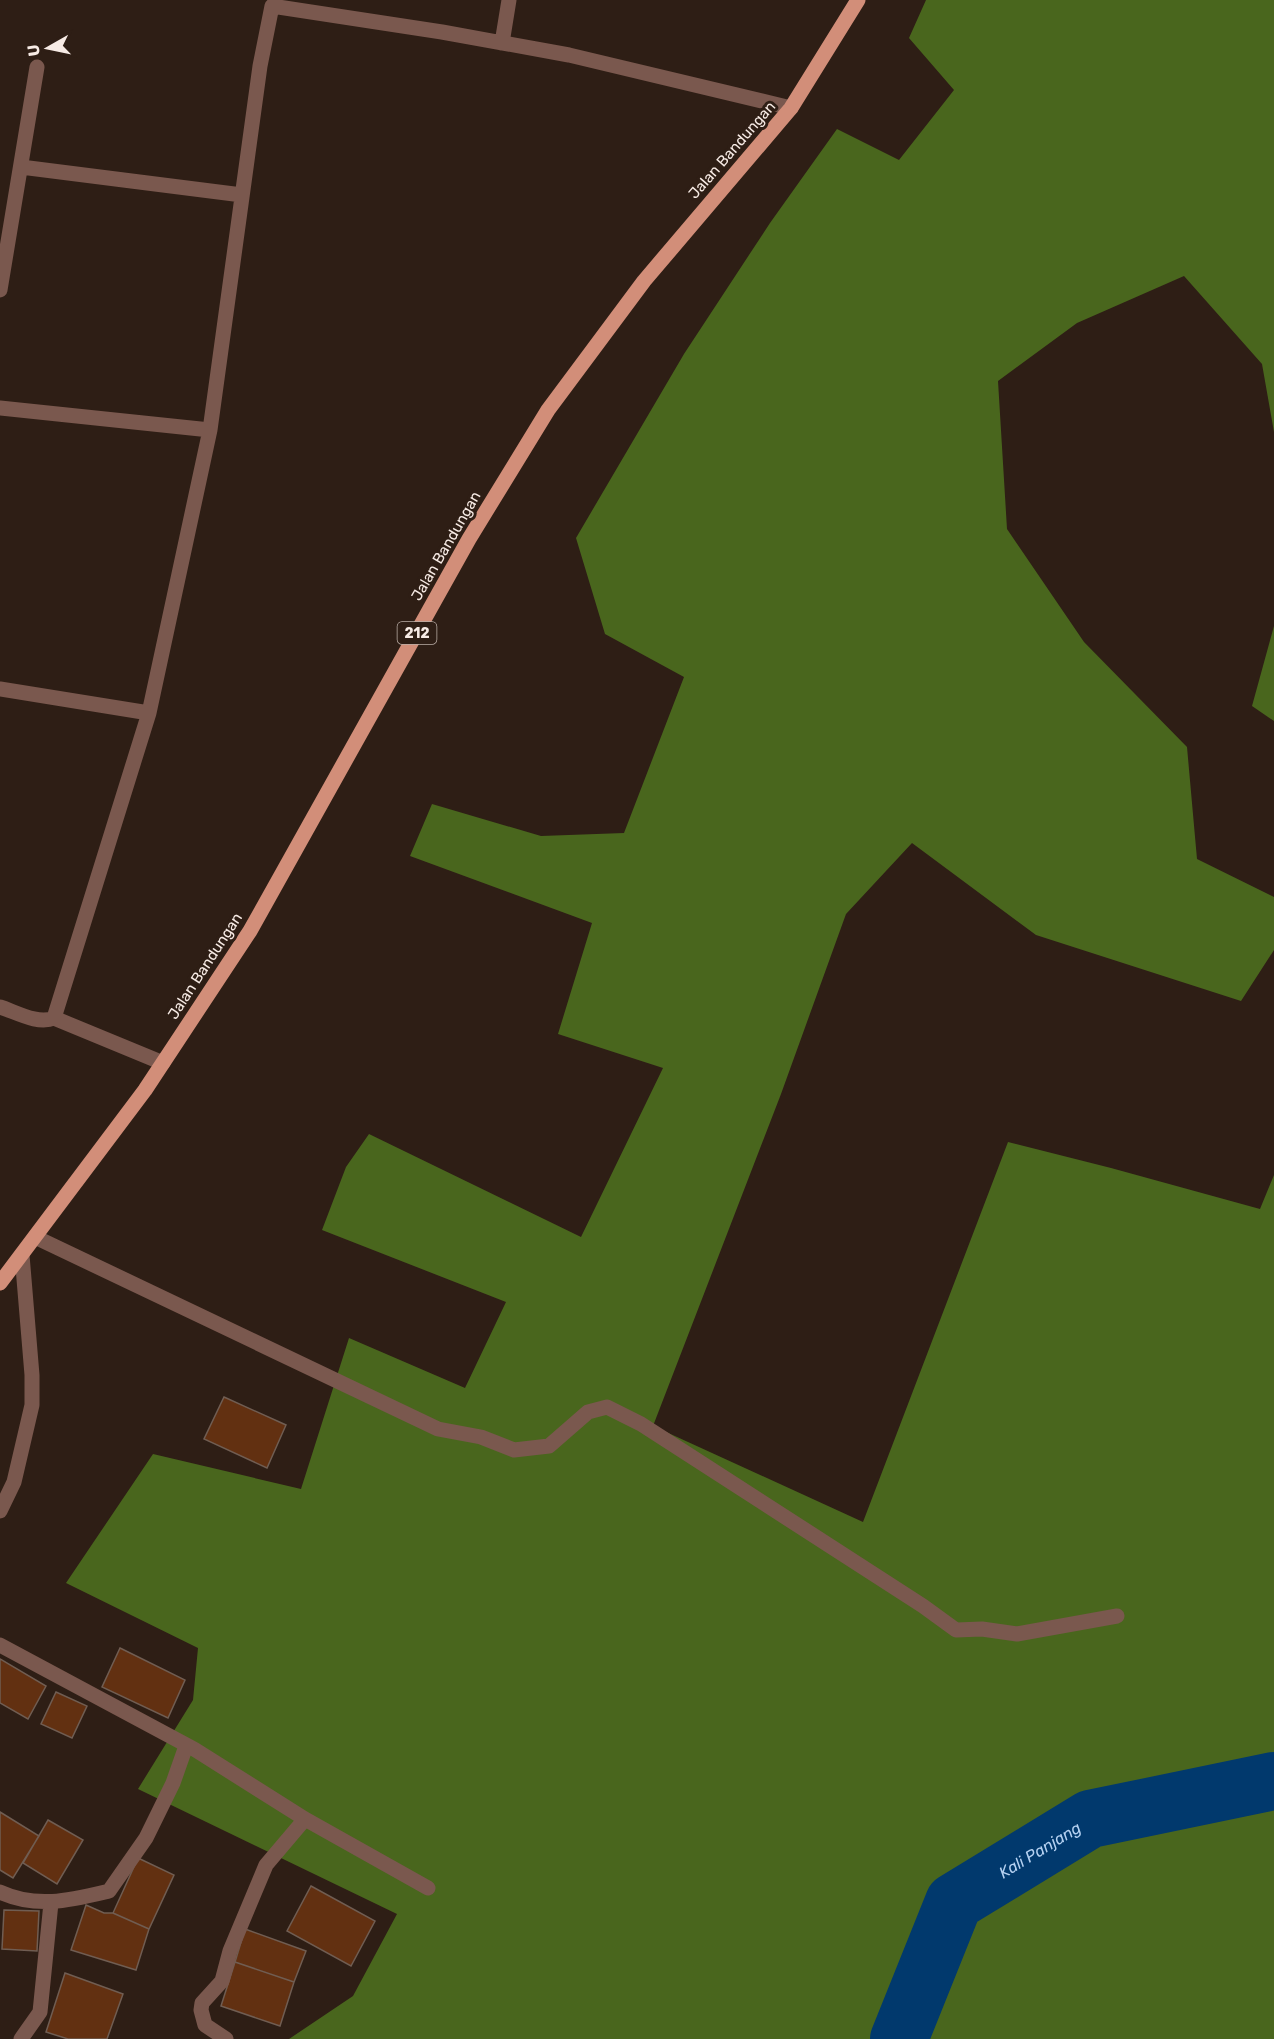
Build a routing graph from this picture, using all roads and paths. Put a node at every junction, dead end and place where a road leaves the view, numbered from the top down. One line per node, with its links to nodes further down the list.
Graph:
1 (509, 0): 4 (street)
2 (858, 0): 6 (main road, Jalan Bandungan / 212)
3 (272, 3): 4 (street); 8 (street)
4 (502, 43): 6 (street)
5 (37, 66): 7 (street)
6 (791, 108): 16 (main road, Jalan Bandungan / 212)
7 (21, 167): 8 (street); 9 (street)
8 (242, 195): 11 (street)
9 (0, 290)
10 (0, 408): 11 (street)
11 (210, 430): 13 (street)
12 (0, 689): 13 (street)
13 (149, 713): 15 (street)
14 (0, 1007): 15 (street)
15 (54, 1018): 16 (street)
16 (163, 1064): 17 (main road, Jalan Bandungan / 212)
17 (35, 1237): 18 (main road, Jalan Bandungan / 212); 21 (street)
18 (22, 1254): 19 (main road, Jalan Bandungan / 212); 20 (street)
19 (0, 1283)
20 (0, 1511)
21 (1116, 1616)
22 (0, 1645): 23 (street)
23 (186, 1746): 24 (street); 27 (street)
24 (305, 1819): 25 (street); 29 (street)
25 (428, 1888)
26 (0, 1892): 27 (street)
27 (51, 1903): 28 (street)
28 (21, 2039)
29 (226, 2039)

